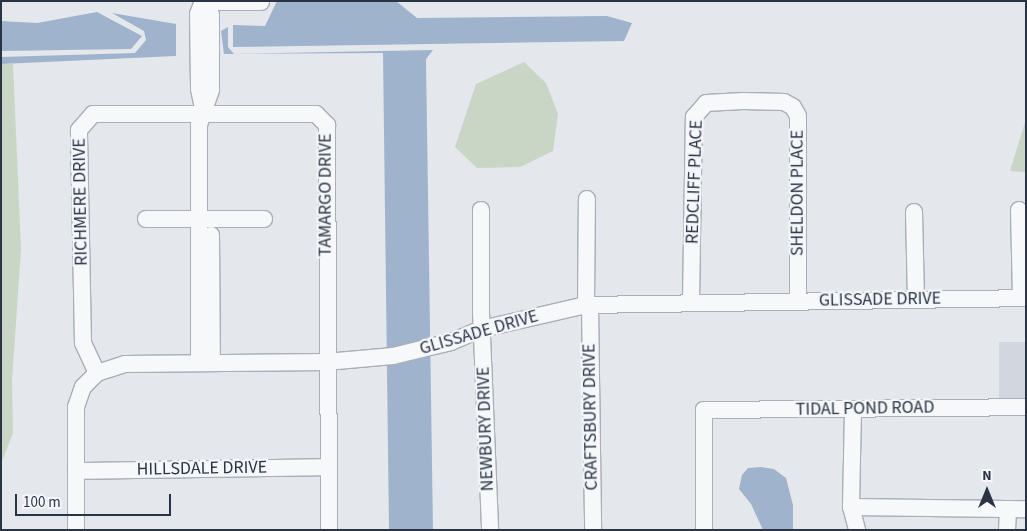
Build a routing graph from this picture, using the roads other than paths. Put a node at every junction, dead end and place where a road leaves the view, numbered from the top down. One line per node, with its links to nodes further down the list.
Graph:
1 (203, 2): 2 (street); 4 (street)
2 (261, 2)
3 (743, 101): 14 (street, SHELDON PLACE); 15 (street, REDCLIFF PLACE)
4 (204, 112): 10 (street); 18 (street, TAMARGO DRIVE); 20 (street, RICHMERE DRIVE)
5 (587, 199): 16 (street, CRAFTSBURY DRIVE)
6 (481, 210): 17 (street, NEWBURY DRIVE)
7 (1020, 210): 12 (street)
8 (914, 212): 13 (street)
9 (146, 219): 10 (street)
10 (205, 219): 11 (street); 19 (street)
11 (264, 219)
12 (1023, 298): 13 (street, GLISSADE DRIVE)
13 (916, 299): 14 (street, GLISSADE DRIVE)
14 (798, 301): 15 (street, GLISSADE DRIVE)
15 (691, 302): 16 (street, GLISSADE DRIVE)
16 (588, 305): 17 (street, GLISSADE DRIVE); 31 (street, CRAFTSBURY DRIVE)
17 (482, 328): 18 (street, GLISSADE DRIVE); 30 (street, NEWBURY DRIVE)
18 (326, 362): 19 (street, GLISSADE DRIVE); 23 (street, TAMARGO DRIVE)
19 (206, 363): 20 (street, GLISSADE DRIVE)
20 (97, 373): 24 (street)
21 (1026, 407): 22 (street, TIDAL POND ROAD)
22 (853, 410): 25 (street); 32 (street, TIDAL POND ROAD)
23 (329, 468): 24 (street, HILLSDALE DRIVE); 29 (street, TAMARGO DRIVE)
24 (76, 471): 28 (street)
25 (852, 507): 26 (street); 33 (street)
26 (1008, 509): 27 (street); 34 (street)
27 (1026, 510)
28 (76, 530)
29 (329, 530)
30 (490, 530)
31 (593, 530)
32 (704, 530)
33 (857, 530)
34 (1007, 530)

